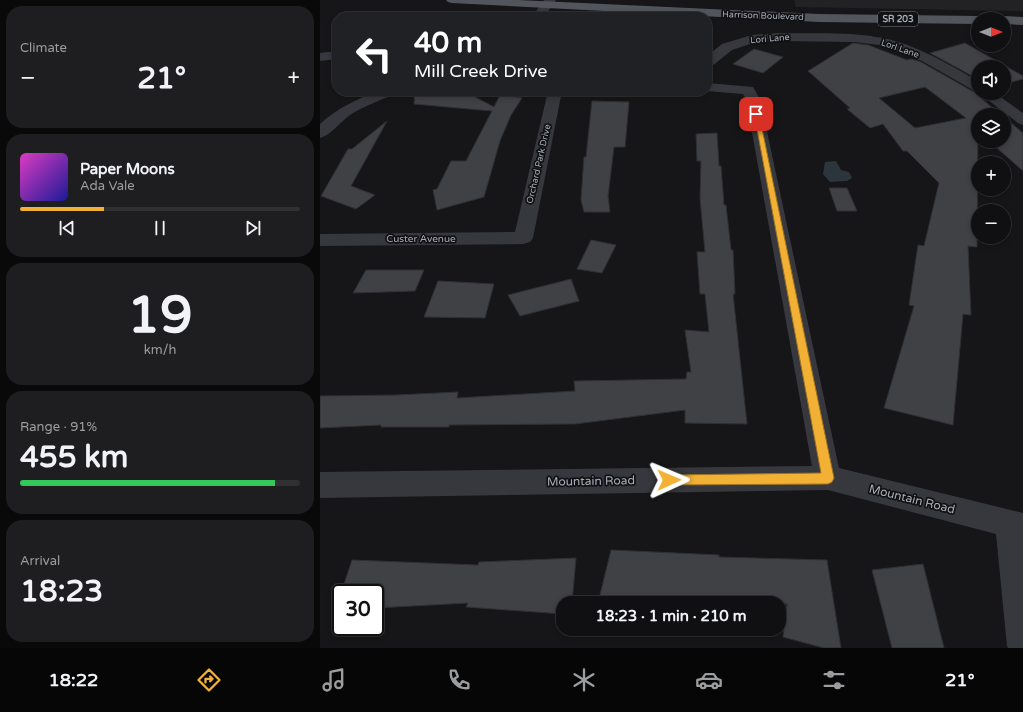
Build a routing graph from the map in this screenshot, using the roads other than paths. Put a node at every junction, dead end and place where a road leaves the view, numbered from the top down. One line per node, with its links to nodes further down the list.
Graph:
1 (452, 0): 2 (main road, Harrison Boulevard / SR 203)
2 (549, 3): 3 (street); 4 (main road, Harrison Boulevard / SR 203)
3 (542, 12)
4 (711, 12)
5 (712, 12): 6 (main road, Harrison Boulevard / SR 203)
6 (971, 20)
7 (1011, 20): 8 (main road)
8 (1023, 21)
9 (815, 37): 12 (street, Lori Lane); 13 (street, Lorl Lane)
10 (332, 56): 11 (street)
11 (320, 57)
12 (712, 59)
13 (971, 83)
14 (712, 87): 22 (street)
15 (379, 96): 19 (street)
16 (554, 96): 20 (street, Orchard Park Drive)
17 (996, 100): 18 (street)
18 (1023, 120)
19 (320, 133)
20 (522, 238): 21 (street, Custer Avenue)
21 (320, 240)
22 (828, 478): 23 (street, Mountain Road); 24 (street, Mountain Road)
23 (320, 485)
24 (1016, 526): 25 (street)
25 (1023, 646)

